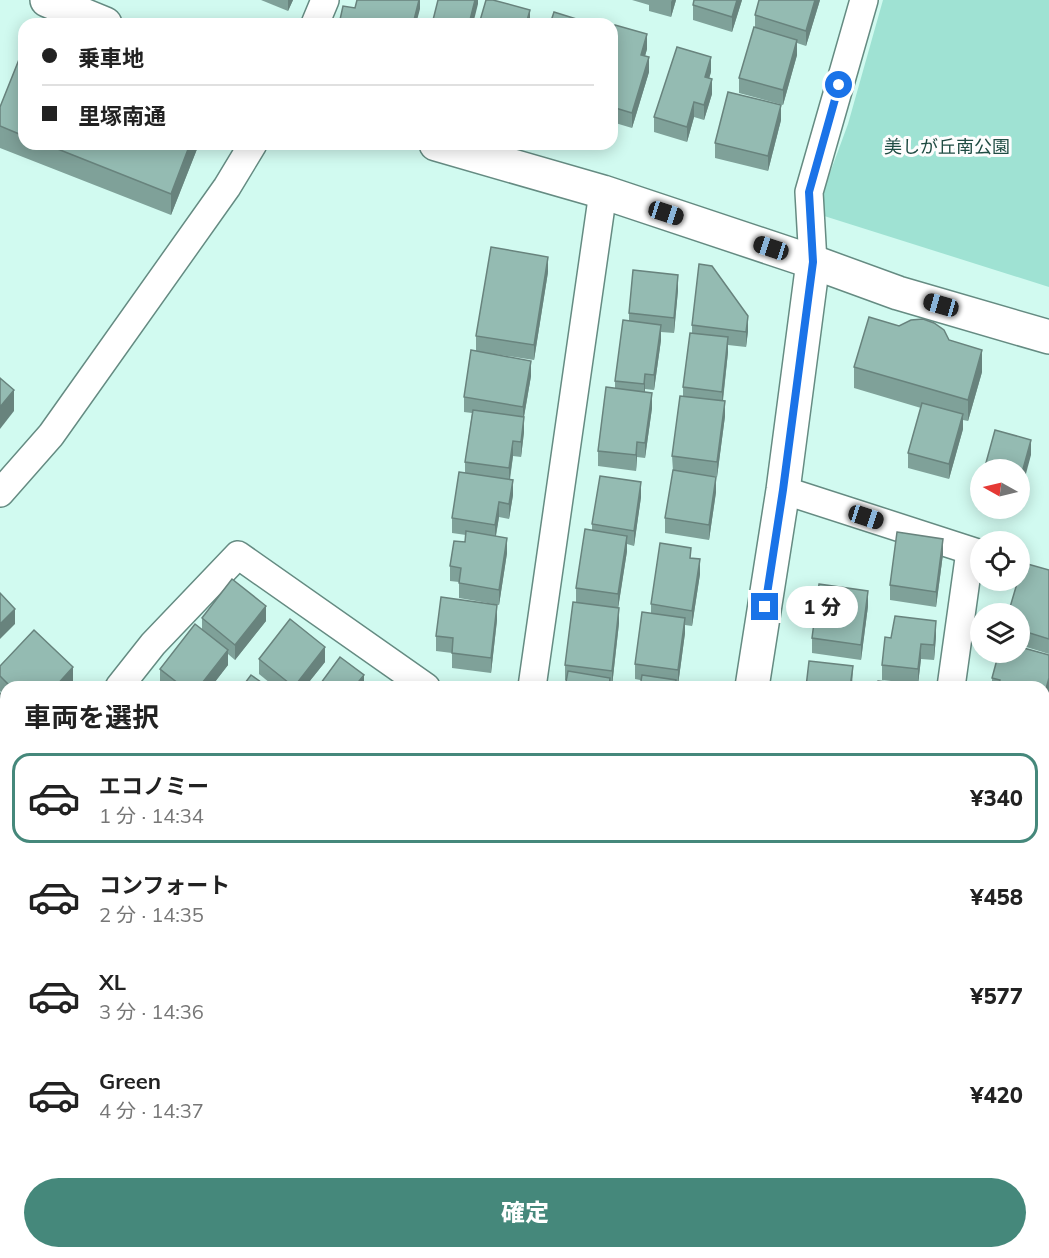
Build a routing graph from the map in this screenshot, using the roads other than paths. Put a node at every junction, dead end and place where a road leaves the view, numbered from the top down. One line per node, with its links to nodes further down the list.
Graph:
1 (47, 0): 4 (street)
2 (325, 0): 5 (street)
3 (864, 0): 9 (street)
4 (90, 18)
5 (318, 18)
6 (249, 150): 12 (street)
7 (457, 150): 8 (street)
8 (603, 192): 9 (street); 17 (street)
9 (813, 262): 10 (street); 11 (street)
10 (1049, 338)
11 (783, 490): 13 (street); 18 (street)
12 (0, 493)
13 (970, 551)
14 (970, 585): 19 (street)
15 (124, 681): 16 (street)
16 (417, 681)
17 (533, 681)
18 (753, 681)
19 (952, 681)

